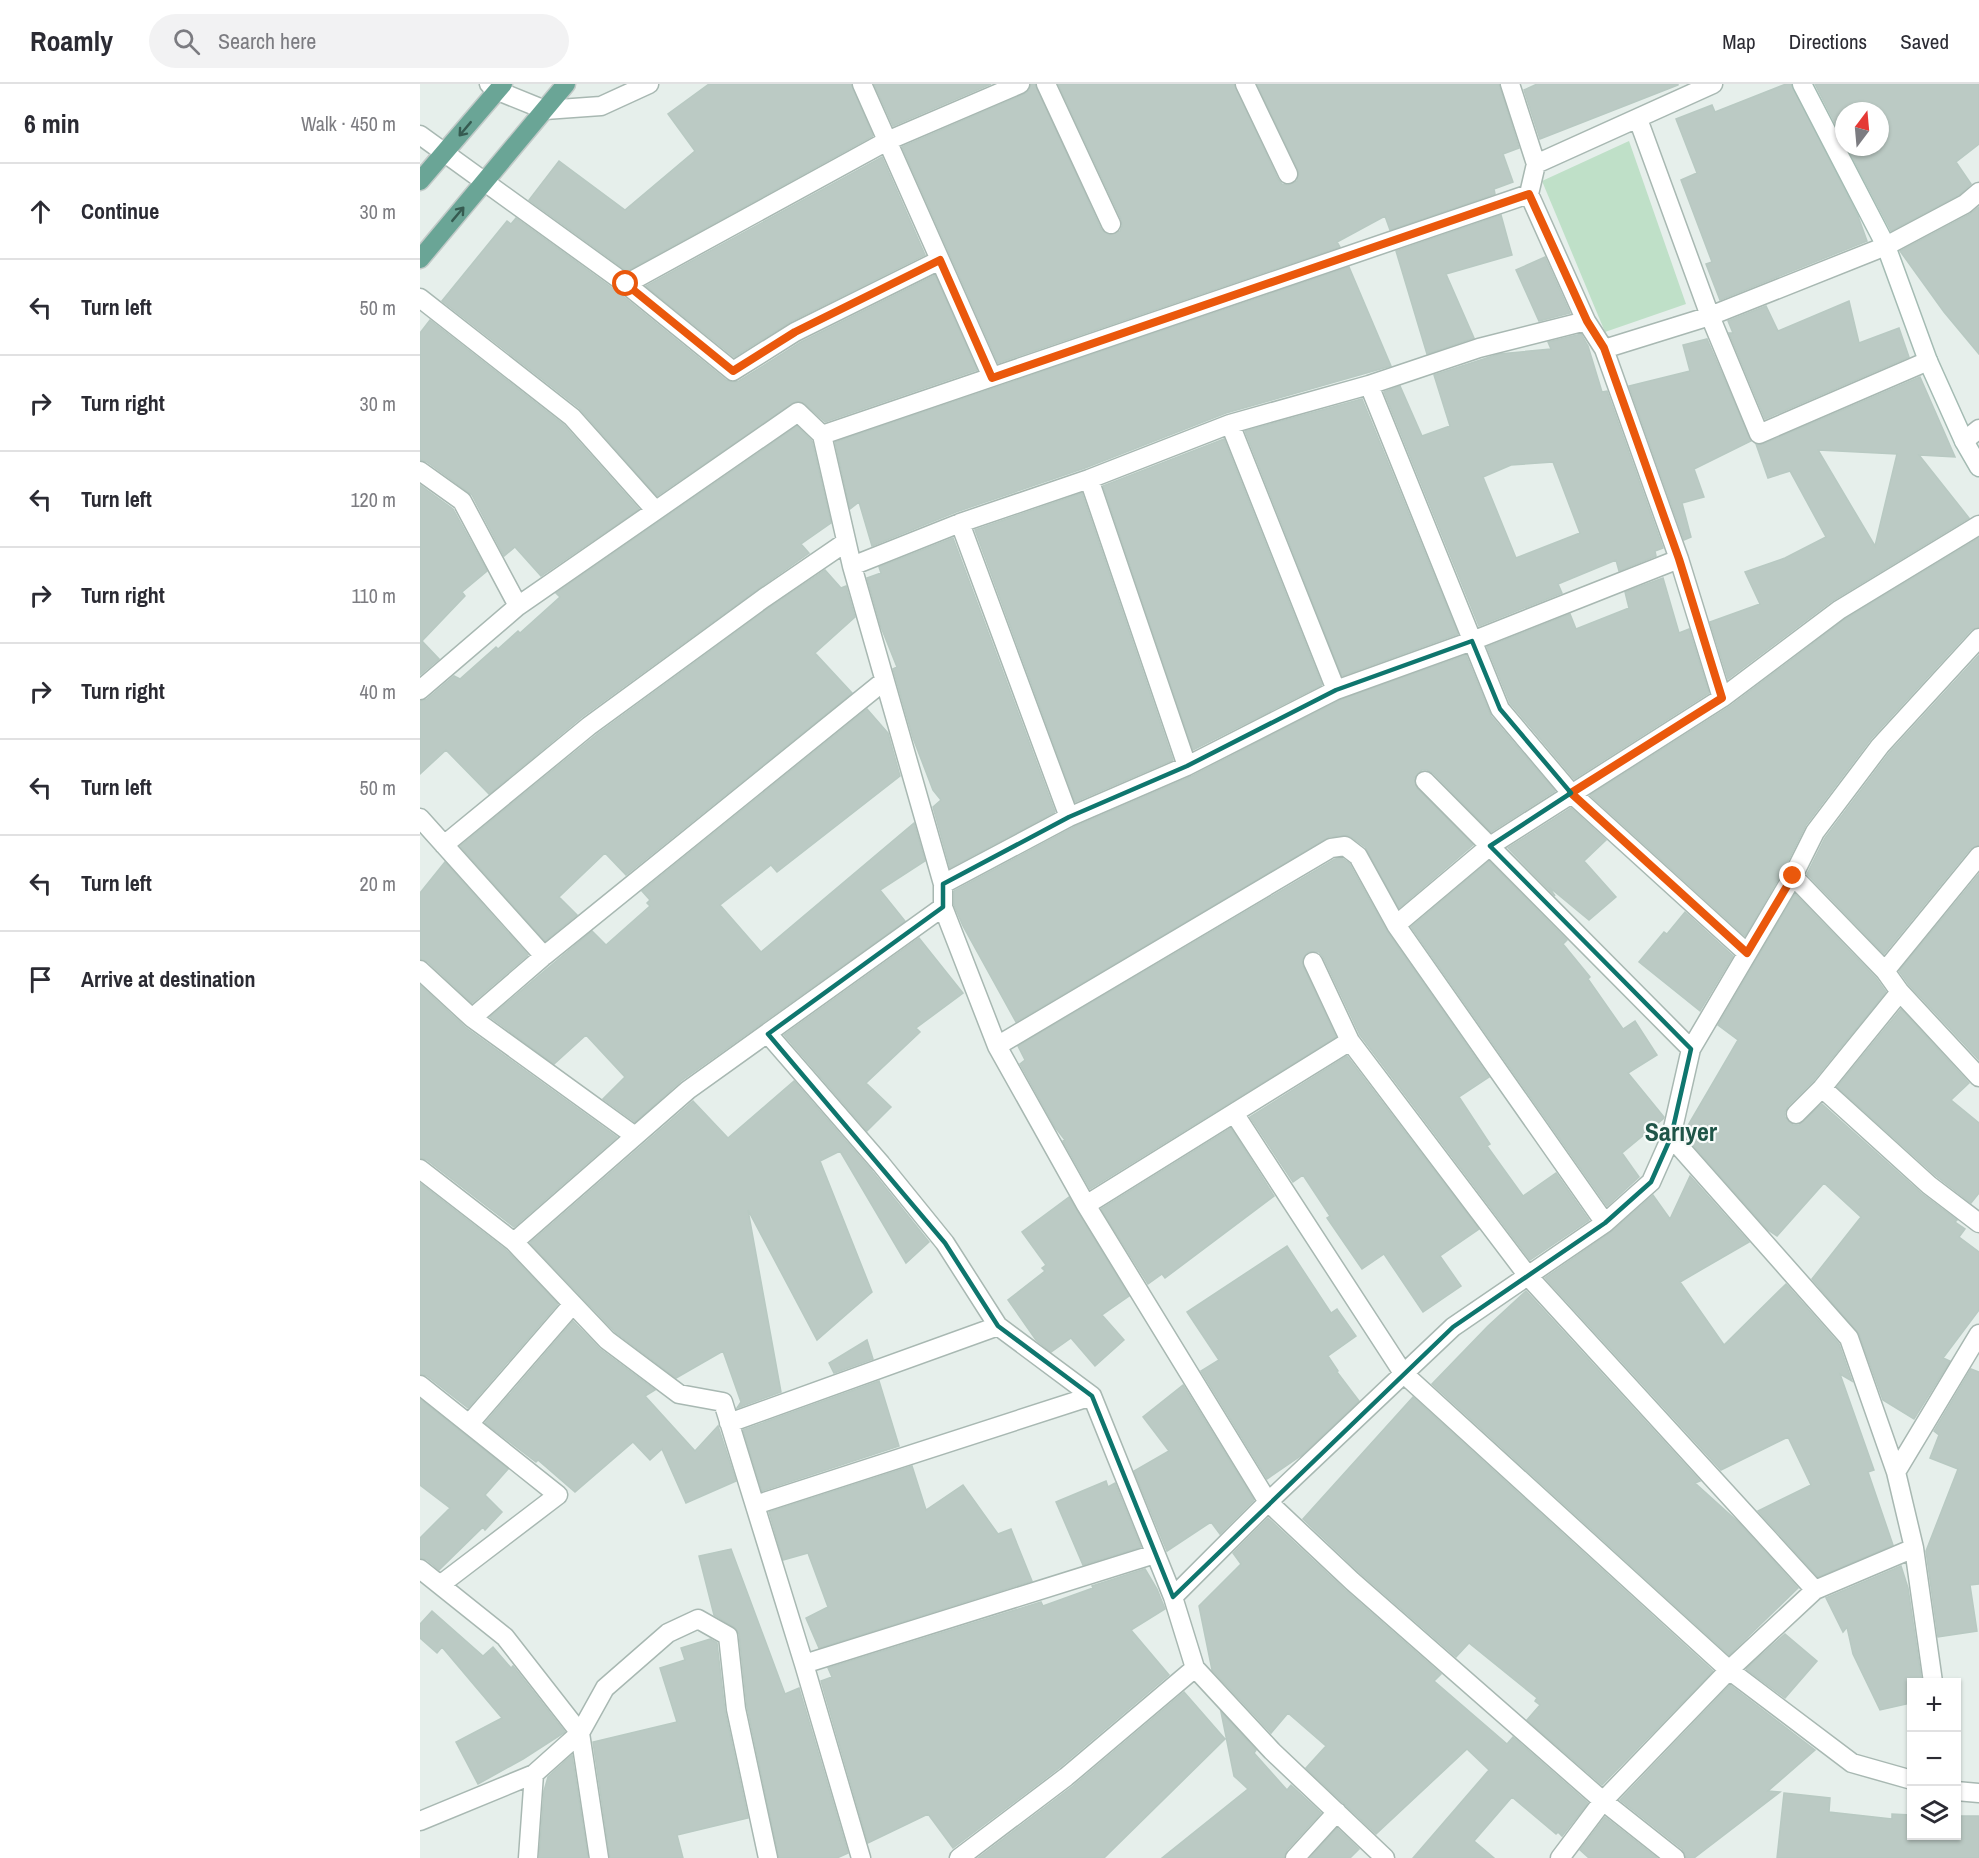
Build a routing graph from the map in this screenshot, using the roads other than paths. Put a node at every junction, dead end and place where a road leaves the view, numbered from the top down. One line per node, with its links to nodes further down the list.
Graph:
1 (566, 84): 11 (main road)
2 (649, 84): 11 (street)
3 (862, 84): 14 (street)
4 (1020, 84): 14 (street)
5 (1046, 84): 22 (street)
6 (1245, 84): 17 (street)
7 (1510, 84): 16 (street)
8 (1713, 84): 12 (street)
9 (1802, 84): 23 (street)
10 (497, 86): 11 (street); 15 (main road, one-way to 15)
11 (544, 110): 19 (main road)
12 (1638, 119): 16 (street); 28 (street)
13 (420, 135): 15 (street)
14 (887, 141): 25 (street); 26 (street)
15 (445, 152): 18 (main road); 19 (street)
16 (1536, 164): 21 (street)
17 (1288, 174)
18 (420, 181)
19 (485, 181): 24 (main road, one-way to 19); 26 (street)
20 (1979, 192): 23 (street)
21 (1529, 194): 29 (street); 32 (street)
22 (1111, 224)
23 (1886, 246): 28 (street); 31 (street)
24 (420, 259)
25 (940, 260): 26 (street); 32 (street)
26 (626, 284)
27 (420, 298): 40 (street)
28 (1710, 316): 30 (street); 31 (street)
29 (1587, 321): 30 (street); 33 (street)
30 (1604, 348): 44 (street)
31 (1928, 361): 36 (street)
32 (992, 378): 35 (street)
33 (1369, 385): 34 (street); 48 (street)
34 (1230, 424): 39 (street); 51 (street)
35 (822, 435): 40 (street); 43 (street)
36 (1972, 435): 37 (street)
37 (1979, 467)
38 (420, 471): 46 (street)
39 (1089, 478): 41 (street); 53 (street)
40 (655, 510): 46 (street)
41 (960, 523): 45 (street); 56 (street)
42 (1979, 525): 52 (street)
43 (846, 542): 45 (street); 58 (street)
44 (1679, 559): 48 (street); 52 (street)
45 (852, 566): 49 (street)
46 (518, 606): 50 (street)
47 (1979, 638): 61 (street)
48 (1472, 641): 51 (street); 55 (street)
49 (884, 681): 62 (street); 66 (street)
50 (420, 690)
51 (1336, 690): 53 (street)
52 (1722, 698): 55 (street)
53 (1187, 766): 56 (street)
54 (1425, 781): 59 (street)
55 (1571, 793): 59 (street); 65 (street)
56 (1070, 817): 62 (street)
57 (420, 818): 58 (street)
58 (444, 845): 66 (street)
59 (1490, 846): 64 (street); 75 (street)
60 (1979, 856): 69 (street)
61 (1793, 876): 65 (street); 69 (street)
62 (943, 884): 63 (street)
63 (944, 907): 72 (street); 74 (street)
64 (1396, 925): 74 (street); 84 (street)
65 (1747, 953): 75 (street)
66 (544, 956): 71 (street)
67 (1313, 962): 73 (street)
68 (420, 970): 71 (street)
69 (1885, 971): 70 (street)
70 (1900, 992): 76 (street); 77 (street)
71 (472, 1018): 80 (street)
72 (768, 1034): 80 (street); 89 (street)
73 (1350, 1041): 78 (street); 87 (street)
74 (997, 1046): 83 (street)
75 (1691, 1049): 81 (street)
76 (1978, 1072)
77 (1822, 1088): 79 (street); 85 (street)
78 (1234, 1113): 83 (street); 91 (street)
79 (1796, 1114)
80 (635, 1136): 86 (street)
81 (1671, 1137): 84 (street); 96 (street)
82 (420, 1169): 86 (street)
83 (1086, 1205): 97 (street)
84 (1605, 1223): 87 (street)
85 (1979, 1223)
86 (514, 1242): 88 (street)
87 (1528, 1276): 91 (street); 103 (street)
88 (573, 1304): 94 (street); 95 (street)
89 (998, 1326): 93 (street); 94 (street)
90 (1979, 1334): 96 (street)
91 (1403, 1373): 97 (street); 107 (street)
92 (420, 1385): 95 (street)
93 (1092, 1396): 98 (street); 100 (street)
94 (729, 1423): 98 (street)
95 (469, 1424): 102 (street)
96 (1896, 1472): 99 (street)
97 (1268, 1502): 104 (street); 114 (street)
98 (755, 1505): 105 (street)
99 (1914, 1548): 103 (street); 108 (street)
100 (1155, 1554): 104 (street); 105 (street)
101 (420, 1569): 102 (street)
102 (440, 1585): 109 (street)
103 (1815, 1590): 107 (street)
104 (1173, 1598): 106 (street)
105 (804, 1664): 120 (street)
106 (1195, 1668): 115 (street); 121 (street)
107 (1729, 1670): 111 (street); 114 (street)
108 (1932, 1678)
109 (580, 1733): 110 (street); 118 (street); 119 (street)
110 (534, 1774): 116 (street); 117 (street)
111 (1907, 1779)
112 (1961, 1791): 113 (street)
113 (1979, 1793)
114 (1603, 1801): 124 (street); 125 (street)
115 (1337, 1812): 122 (street); 123 (street)
116 (420, 1821)
117 (528, 1858)
118 (599, 1858)
119 (768, 1858)
120 (861, 1858)
121 (959, 1858)
122 (1295, 1858)
123 (1385, 1858)
124 (1560, 1858)
125 (1675, 1858)

